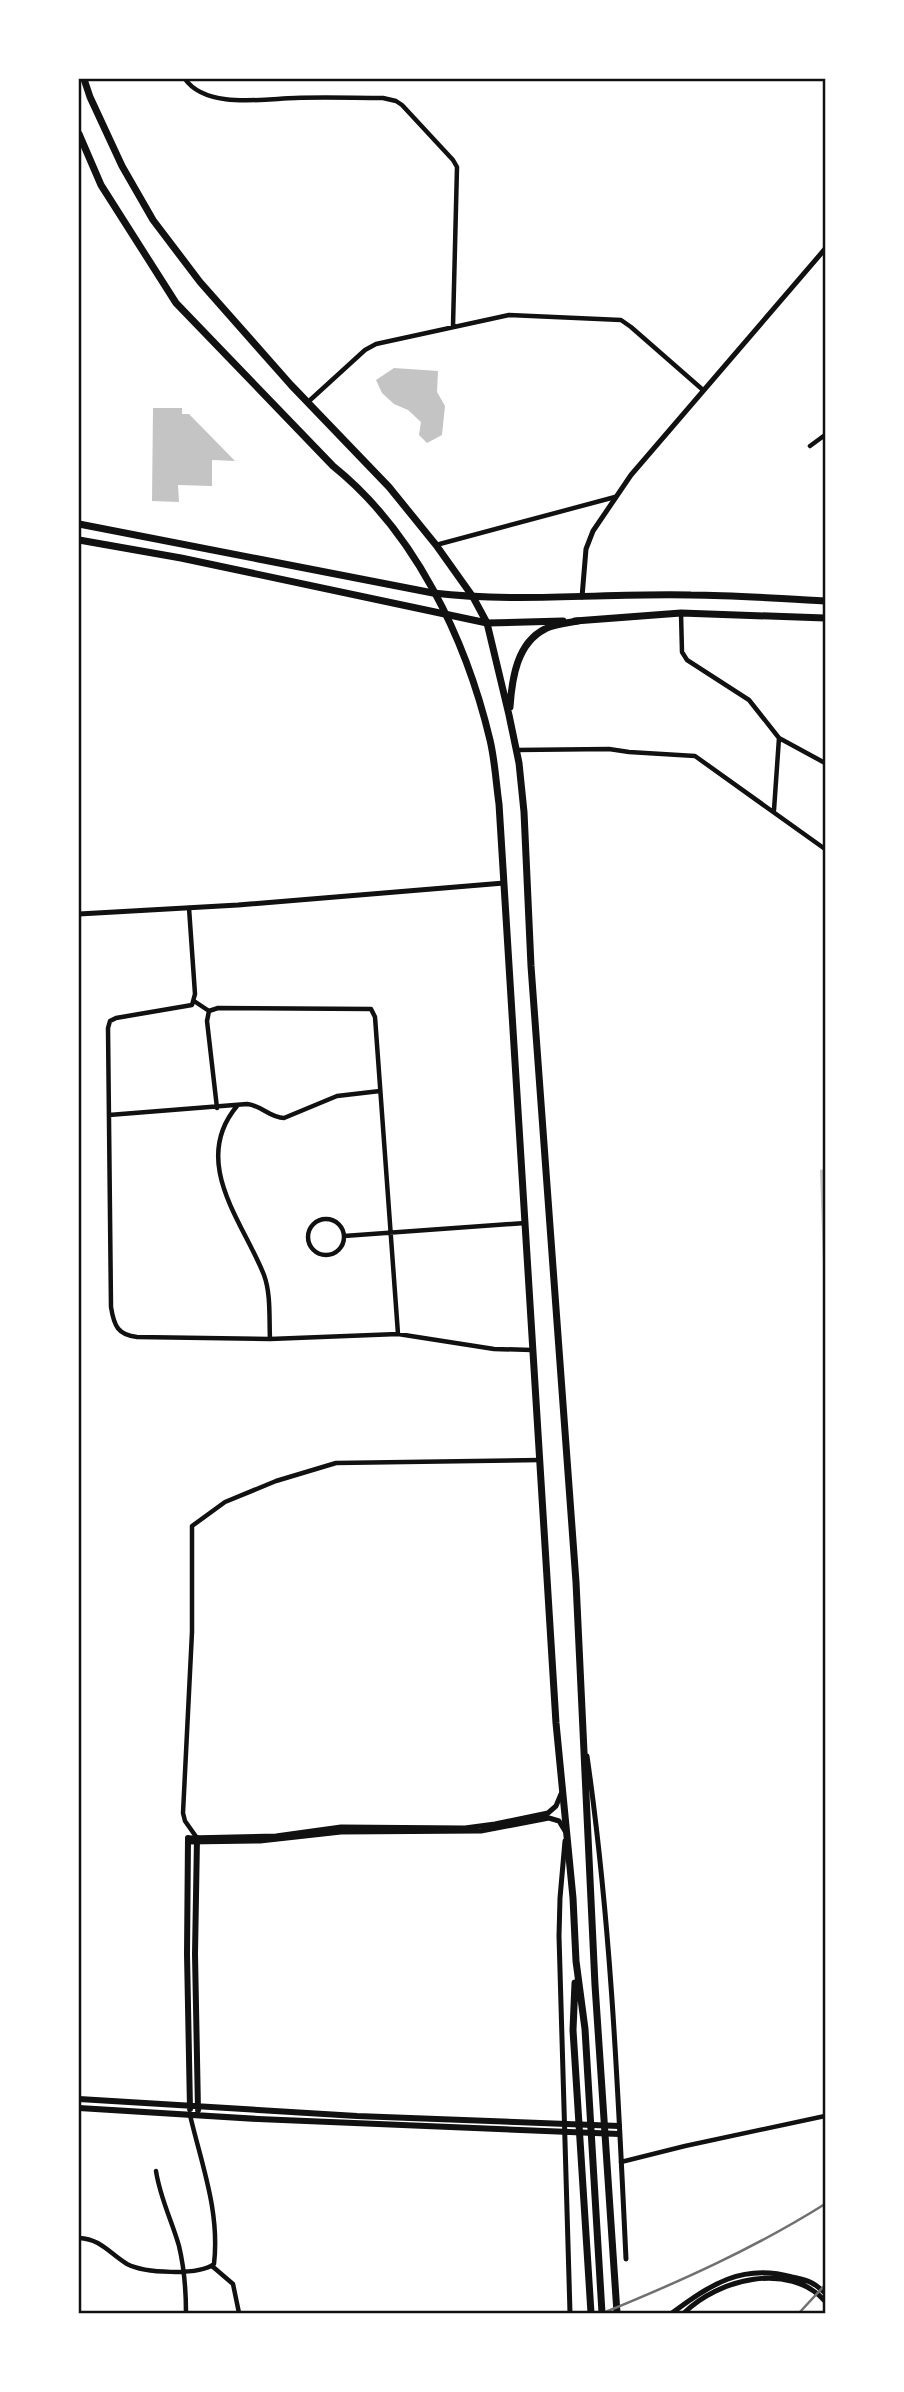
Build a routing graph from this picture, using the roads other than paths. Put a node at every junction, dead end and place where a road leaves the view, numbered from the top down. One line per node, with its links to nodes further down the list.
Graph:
1 (84, 79): 7 (main road)
2 (185, 79): 5 (street)
3 (79, 134): 14 (main road)
4 (825, 250): 6 (street)
5 (453, 326): 6 (street); 7 (street)
6 (703, 390): 10 (street)
7 (307, 402): 13 (main road)
8 (825, 435): 9 (street)
9 (810, 446)
10 (616, 496): 13 (street); 16 (street)
11 (79, 524): 14 (main road)
12 (79, 540): 19 (main road)
13 (436, 545): 15 (main road)
14 (433, 593): 15 (main road); 19 (main road)
15 (473, 597): 16 (main road); 22 (main road)
16 (582, 597): 17 (main road)
17 (825, 601)
18 (681, 613): 20 (main road); 21 (main road); 24 (street)
19 (444, 615): 22 (main road); 29 (main road)
20 (825, 618)
21 (578, 621): 22 (main road); 23 (main road)
22 (487, 623): 23 (main road)
23 (509, 715): 25 (main road)
24 (779, 738): 26 (street); 27 (street)
25 (516, 750): 27 (street); 45 (main road)
26 (825, 763)
27 (774, 810): 28 (street)
28 (825, 849)
29 (504, 883): 30 (street); 38 (main road)
30 (189, 908): 31 (street); 32 (street)
31 (79, 914)
32 (194, 1001): 33 (street); 37 (street)
33 (209, 1012): 34 (street); 36 (street)
34 (380, 1091): 35 (street); 39 (street)
35 (237, 1106): 36 (street); 42 (street)
36 (218, 1108): 37 (street)
37 (108, 1115): 42 (street)
38 (526, 1223): 39 (street); 43 (main road)
39 (391, 1232): 40 (street); 41 (street)
40 (344, 1236): 40 (street)
41 (398, 1334): 42 (street); 43 (street)
42 (270, 1339)
43 (532, 1350): 44 (main road)
44 (540, 1460): 46 (main road); 49 (street)
45 (585, 1740): 57 (street); 73 (main road)
46 (562, 1788): 47 (main road); 49 (street)
47 (566, 1833): 49 (street); 50 (main road); 56 (street)
48 (188, 1840): 49 (street); 52 (main road)
49 (197, 1840): 52 (main road)
50 (576, 1961): 71 (main road); 72 (main road)
51 (79, 2099): 52 (main road)
52 (194, 2107): 54 (main road); 56 (main road)
53 (79, 2108): 54 (main road)
54 (194, 2116): 58 (main road); 64 (street)
55 (825, 2116): 60 (street)
56 (564, 2124): 57 (main road); 58 (street)
57 (619, 2126): 59 (street)
58 (565, 2133): 59 (main road); 70 (street)
59 (619, 2134): 60 (street)
60 (621, 2162): 63 (street)
61 (156, 2171): 65 (street)
62 (79, 2238): 65 (street)
63 (626, 2259)
64 (212, 2266): 65 (street); 69 (street)
65 (183, 2272): 68 (street)
66 (825, 2293): 74 (street)
67 (825, 2301): 75 (street)
68 (186, 2313)
69 (239, 2313)
70 (570, 2313)
71 (591, 2313)
72 (602, 2313)
73 (618, 2313)
74 (674, 2313)
75 (684, 2313)

